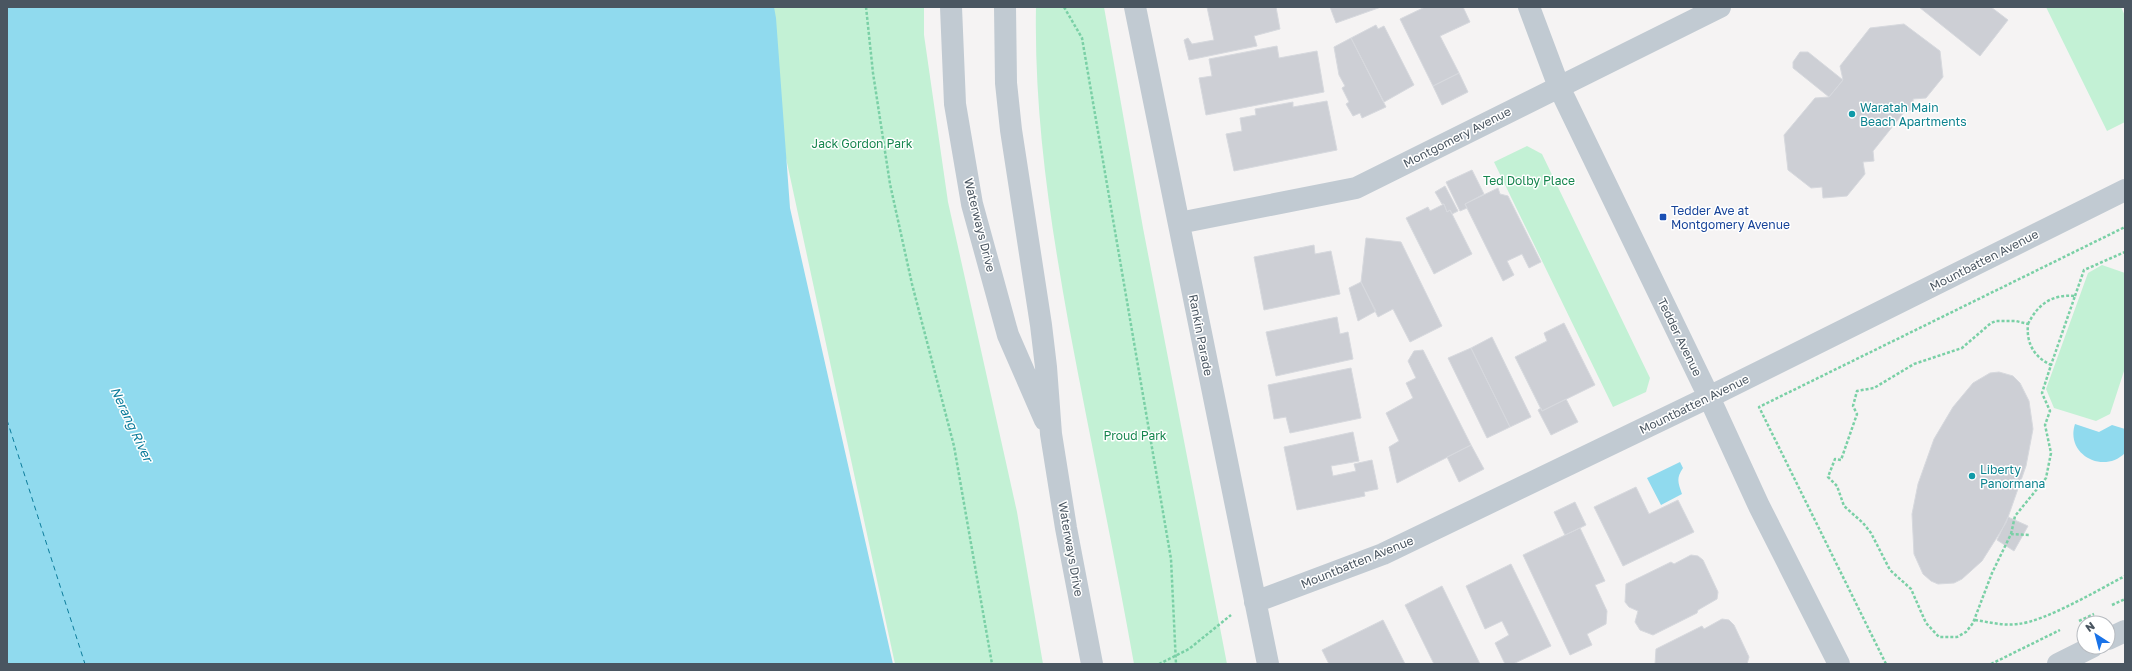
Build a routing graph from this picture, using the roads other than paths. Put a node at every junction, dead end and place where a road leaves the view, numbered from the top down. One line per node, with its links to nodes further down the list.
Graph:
1 (951, 7): 10 (street, Waterways Drive)
2 (1005, 7): 10 (street, Waterways Drive)
3 (1135, 7): 8 (street, Rankin Parade)
4 (1529, 7): 6 (street, Tedder Avenue)
5 (1720, 7): 6 (street, Montgomery Avenue)
6 (1560, 87): 8 (street, Montgomery Avenue); 9 (street, Tedder Avenue)
7 (2125, 190): 9 (street, Mountbatten Avenue)
8 (1179, 223): 11 (street, Rankin Parade)
9 (1709, 397): 11 (street, Mountbatten Avenue); 17 (street, Tedder Avenue)
10 (1051, 434): 15 (street, Waterways Drive)
11 (1255, 602): 16 (street, Rankin Parade)
12 (2125, 630): 13 (street)
13 (2116, 635)
14 (2076, 655): 18 (street)
15 (1092, 664)
16 (1268, 664)
17 (1839, 664)
18 (2058, 664)

